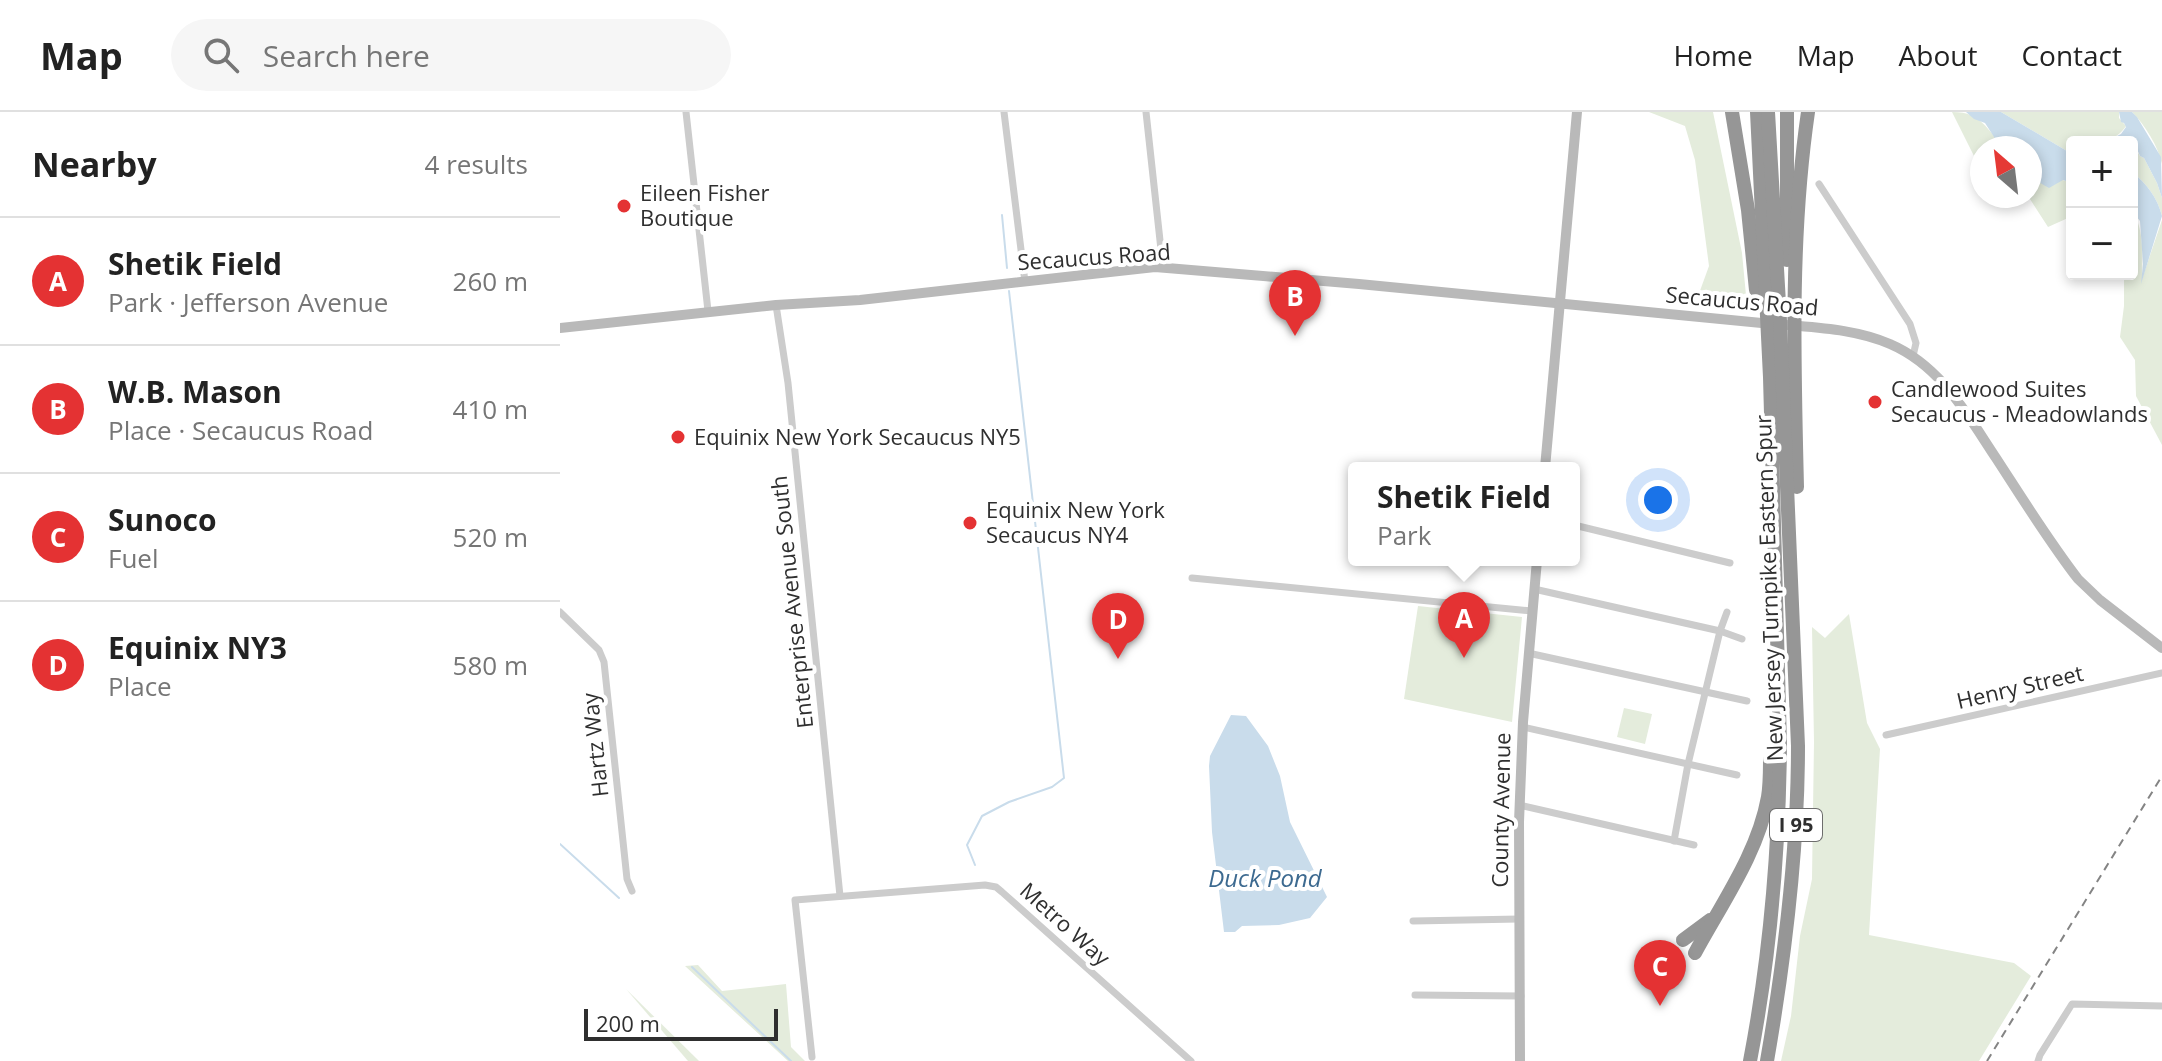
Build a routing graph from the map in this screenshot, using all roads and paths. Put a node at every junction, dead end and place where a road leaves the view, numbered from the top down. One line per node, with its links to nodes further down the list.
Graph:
1 (686, 112): 15 (street)
2 (1004, 112): 12 (street)
3 (1146, 112): 11 (street)
4 (1577, 112): 13 (main road)
5 (1734, 112): 18 (highway)
6 (1757, 112): 18 (highway, New Jersey Turnpike Eastern Spur / I 95)
7 (1768, 112): 19 (highway, New Jersey Turnpike Eastern Spur / I 95)
8 (1787, 112): 19 (highway)
9 (1808, 112): 25 (highway)
10 (1819, 184): 17 (street)
11 (1163, 268): 12 (main road, Secaucus Road); 13 (main road, Secaucus Road)
12 (1025, 282): 14 (main road, Secaucus Road)
13 (1560, 303): 17 (main road, Secaucus Road); 20 (main road)
14 (776, 305): 15 (main road, Secaucus Road); 46 (street, Enterprise Avenue South)
15 (708, 311): 16 (main road, Secaucus Road)
16 (560, 328)
17 (1913, 356): 32 (main road, Secaucus Road)
18 (1770, 377): 34 (highway, New Jersey Turnpike Eastern Spur / I 95)
19 (1784, 408): 25 (highway, New Jersey Turnpike Eastern Spur / I 95)
20 (1546, 462)
21 (1580, 526): 22 (street)
22 (1730, 563)
23 (1536, 566): 26 (main road, County Avenue)
24 (1192, 578): 27 (street)
25 (1792, 587): 59 (highway, New Jersey Turnpike Eastern Spur / I 95)
26 (1534, 589): 27 (main road, County Avenue); 30 (street)
27 (1532, 611): 33 (main road, County Avenue)
28 (560, 612): 45 (street, Hartz Way)
29 (1727, 612): 30 (street)
30 (1720, 631): 31 (street); 36 (street)
31 (1742, 639)
32 (2162, 648)
33 (1528, 653): 36 (street); 38 (main road, County Avenue)
34 (1779, 672): 47 (highway); 58 (highway, New Jersey Turnpike Eastern Spur / I 95)
35 (2162, 673): 39 (street, Henry Street)
36 (1706, 692): 37 (street); 40 (street)
37 (1747, 701)
38 (1523, 727): 40 (street); 42 (main road, County Avenue)
39 (1886, 735)
40 (1688, 764): 41 (street); 43 (street)
41 (1737, 775)
42 (1519, 805): 43 (street); 48 (main road, County Avenue)
43 (1674, 841): 44 (street)
44 (1694, 845)
45 (632, 891)
46 (840, 896): 55 (street, Metro Way); 56 (street, Metro Way)
47 (1714, 918): 50 (highway); 51 (highway)
48 (1519, 919): 49 (street); 53 (main road, County Avenue)
49 (1413, 921)
50 (1683, 940)
51 (1695, 953)
52 (1415, 995): 53 (street)
53 (1521, 996): 57 (main road, County Avenue)
54 (2162, 1006): 60 (street)
55 (812, 1057)
56 (1191, 1061)
57 (1520, 1061)
58 (1750, 1061)
59 (1767, 1061)
60 (2038, 1061)

